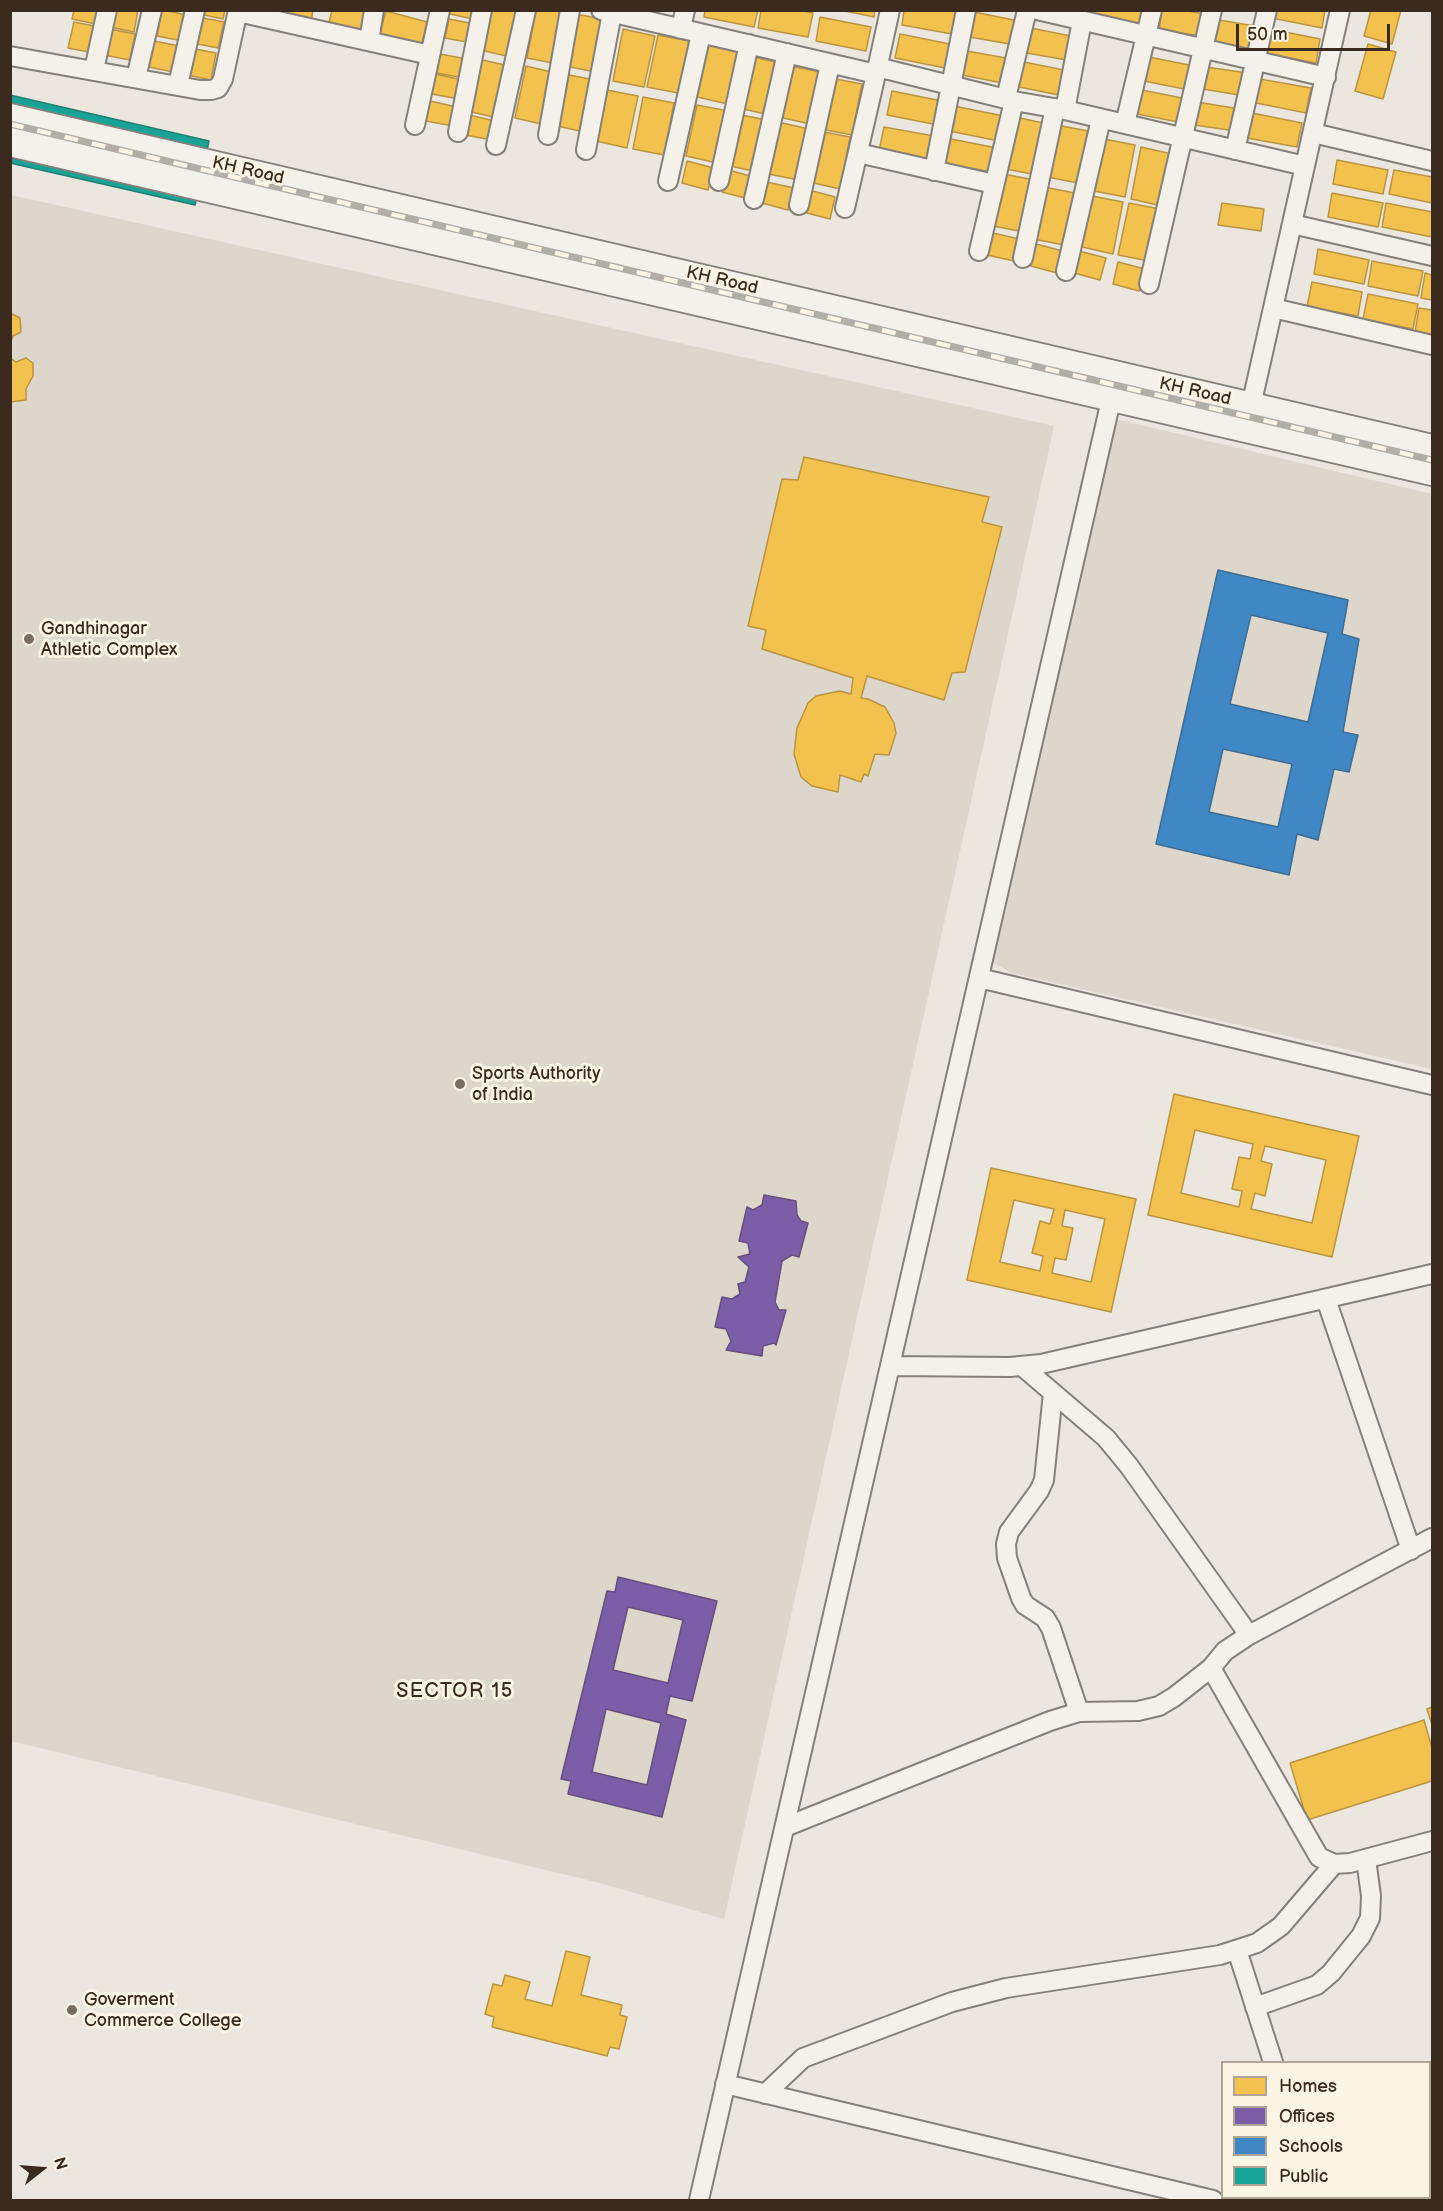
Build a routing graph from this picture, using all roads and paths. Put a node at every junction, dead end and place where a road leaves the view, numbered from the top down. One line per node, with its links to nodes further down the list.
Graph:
1 (107, 10): 32 (street)
2 (152, 10): 35 (street)
3 (195, 10): 37 (street)
4 (374, 10): 24 (street)
5 (440, 10): 28 (street)
6 (482, 10): 44 (street)
7 (526, 10): 49 (street)
8 (570, 10): 46 (street)
9 (685, 10): 21 (street)
10 (890, 10): 33 (street)
11 (966, 10): 36 (street)
12 (1027, 10): 38 (street)
13 (1037, 10): 20 (street)
14 (1152, 10): 23 (street)
15 (1212, 10): 26 (street)
16 (1267, 10): 30 (street)
17 (1340, 10): 34 (street)
18 (238, 11): 24 (street); 37 (street)
19 (606, 12): 21 (street); 50 (street)
20 (1083, 21): 23 (street); 39 (street)
21 (681, 29): 22 (street)
22 (701, 33): 25 (street); 56 (street)
23 (1145, 36): 26 (street); 42 (street)
24 (369, 41): 28 (street)
25 (749, 45): 27 (street); 57 (street)
26 (1203, 50): 30 (street); 47 (street)
27 (787, 53): 31 (street); 59 (street)
28 (430, 55): 43 (street)
29 (10, 56): 32 (street)
30 (1255, 60): 34 (street); 51 (street)
31 (830, 63): 33 (street); 60 (street)
32 (94, 70): 35 (street)
33 (876, 70): 36 (street); 52 (street)
34 (1326, 77): 45 (street)
35 (136, 78): 37 (street)
36 (952, 84): 38 (street); 55 (street)
37 (178, 85)
38 (1010, 99): 39 (street); 58 (street)
39 (1060, 109): 41 (street); 65 (street)
40 (10, 117): 70 (main road, KH Road)
41 (1101, 119): 42 (street); 66 (street)
42 (1125, 124): 47 (street)
43 (415, 125)
44 (458, 132)
45 (1313, 133): 53 (street); 54 (street)
46 (548, 135)
47 (1182, 137): 51 (street); 67 (street)
48 (10, 143): 70 (main road, KH Road)
49 (495, 145)
50 (586, 150)
51 (1235, 150): 54 (street)
52 (858, 153): 55 (street); 61 (street)
53 (1432, 161)
54 (1305, 166): 62 (street)
55 (934, 171): 58 (street)
56 (668, 180)
57 (719, 181)
58 (993, 184): 63 (street)
59 (754, 199)
60 (799, 205)
61 (845, 208)
62 (1292, 224): 64 (street); 68 (street)
63 (979, 251)
64 (1432, 256)
65 (1023, 258)
66 (1066, 271)
67 (1149, 284)
68 (1273, 308): 69 (street); 71 (street)
69 (1432, 345)
70 (1115, 385): 71 (main road, KH Road); 74 (street)
71 (1249, 416): 72 (main road, KH Road); 73 (main road, KH Road)
72 (1432, 448)
73 (1432, 472)
74 (979, 978): 75 (street); 78 (street)
75 (1432, 1085)
76 (1432, 1274): 77 (street)
77 (1326, 1299): 79 (street); 82 (street)
78 (890, 1366): 79 (street); 86 (street)
79 (1023, 1367): 80 (street)
80 (1053, 1393): 83 (street); 85 (street)
81 (1432, 1538): 82 (street)
82 (1411, 1550): 83 (street)
83 (1249, 1635): 84 (street)
84 (1211, 1668): 85 (street); 89 (street)
85 (1079, 1712): 86 (street)
86 (785, 1827): 93 (street)
87 (1432, 1841): 88 (street)
88 (1366, 1859): 89 (street); 91 (street)
89 (1334, 1864): 90 (street)
90 (1237, 1950): 91 (street); 94 (street)
91 (1255, 2007): 92 (street)
92 (1273, 2061)
93 (725, 2084): 94 (street); 95 (street)
94 (765, 2094): 96 (street)
95 (699, 2200)
96 (1213, 2200)

